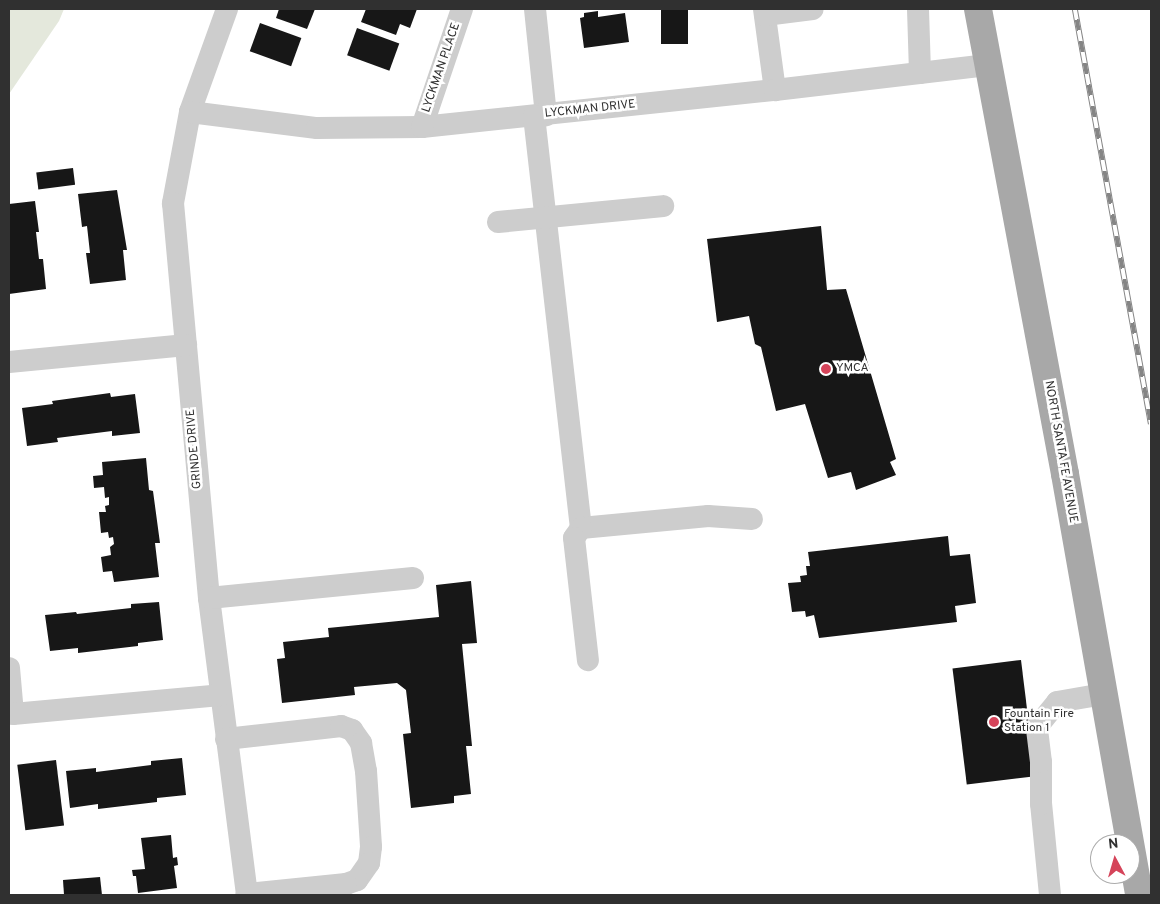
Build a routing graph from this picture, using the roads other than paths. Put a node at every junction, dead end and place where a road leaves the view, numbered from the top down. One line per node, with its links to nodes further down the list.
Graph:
1 (228, 9): 11 (street, GRINDE DRIVE)
2 (462, 9): 13 (street, LYCKMAN PLACE)
3 (535, 9): 12 (street)
4 (813, 9): 7 (street)
5 (918, 9): 9 (street)
6 (978, 9): 8 (main road, NORTH SANTA FE AVENUE)
7 (764, 12): 10 (street)
8 (988, 65): 9 (street, LYCKMAN DRIVE); 25 (main road, NORTH SANTA FE AVENUE)
9 (920, 73): 10 (street, LYCKMAN DRIVE)
10 (775, 90): 12 (street, LYCKMAN DRIVE)
11 (190, 112): 13 (street, LYCKMAN DRIVE); 17 (street, GRINDE DRIVE)
12 (540, 115): 13 (street, LYCKMAN DRIVE); 15 (street)
13 (422, 127)
14 (663, 206): 15 (street)
15 (546, 217): 16 (street); 20 (street)
16 (498, 222)
17 (186, 345): 18 (street); 22 (street, GRINDE DRIVE)
18 (9, 362)
19 (752, 519): 20 (street)
20 (581, 528): 23 (street)
21 (413, 578): 22 (street)
22 (209, 598): 26 (street, GRINDE DRIVE)
23 (588, 660)
24 (9, 668): 26 (street)
25 (1104, 694): 29 (street); 30 (main road, NORTH SANTA FE AVENUE)
26 (220, 695): 27 (street, GRINDE DRIVE)
27 (226, 739): 28 (street, GRINDE DRIVE); 28 (street)
28 (246, 895)
29 (1050, 895)
30 (1139, 895)

